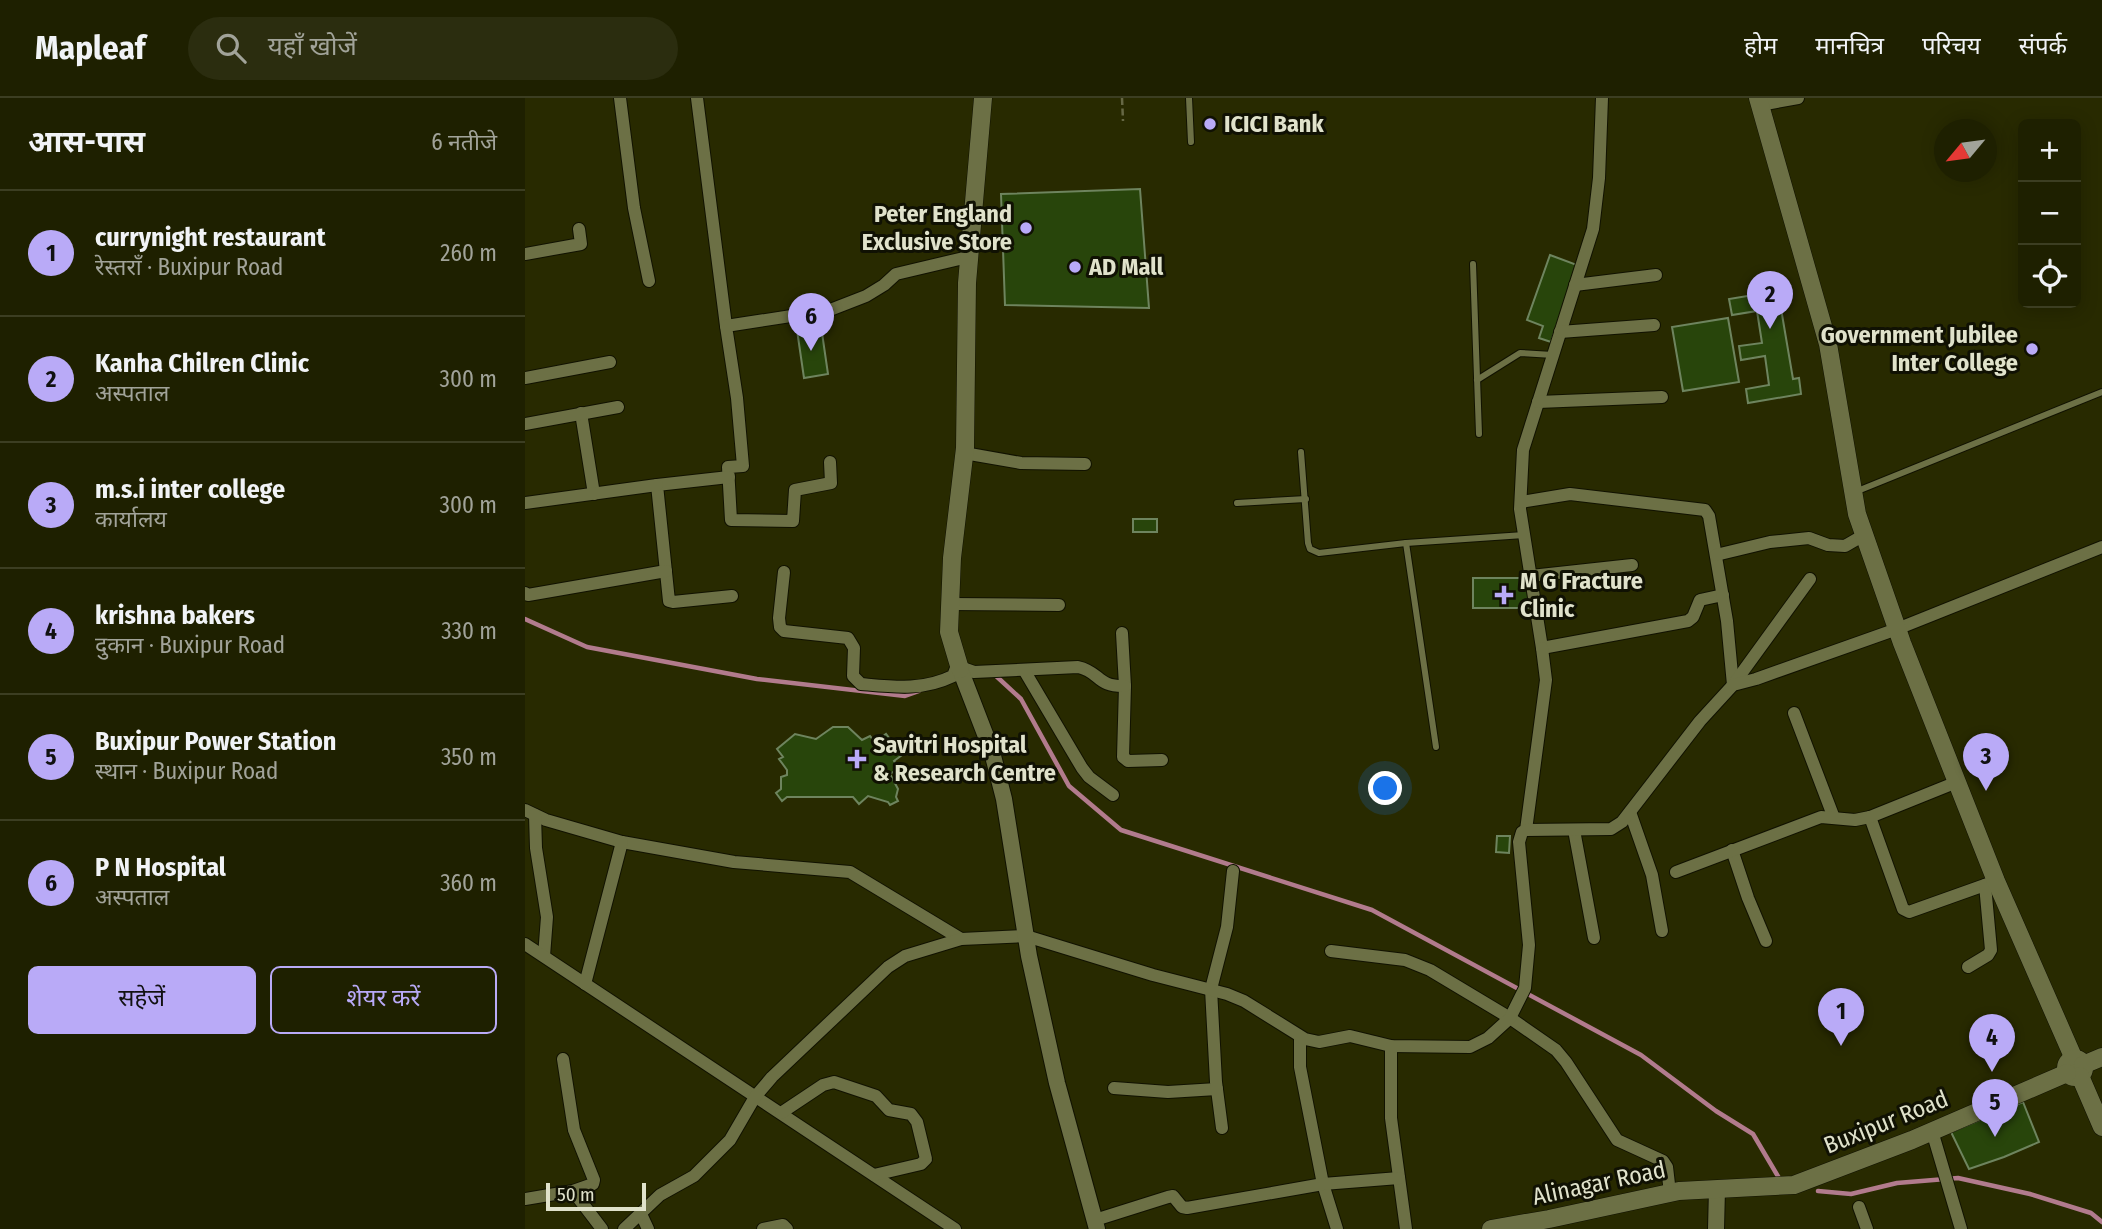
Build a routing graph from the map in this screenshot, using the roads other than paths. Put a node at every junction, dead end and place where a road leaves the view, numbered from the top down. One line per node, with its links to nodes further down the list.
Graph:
1 (620, 98): 14 (street)
2 (697, 98): 17 (street)
3 (982, 98): 11 (main road)
4 (1189, 98): 8 (lane)
5 (1602, 98): 15 (street)
6 (1798, 98): 7 (street)
7 (1759, 102): 36 (main road)
8 (1191, 142)
9 (579, 229): 10 (street)
10 (525, 254)
11 (968, 257): 17 (street); 31 (main road)
12 (1473, 264): 22 (lane)
13 (1656, 275): 15 (street)
14 (649, 281)
15 (1575, 285): 18 (street)
16 (1654, 325): 18 (street)
17 (726, 326): 34 (street)
18 (1560, 332): 19 (street)
19 (1553, 355): 22 (lane); 25 (street)
20 (610, 362): 21 (street)
21 (525, 378)
22 (1477, 380): 29 (lane)
23 (2102, 392): 36 (lane)
24 (1662, 397): 25 (street)
25 (1538, 402): 39 (street)
26 (618, 407): 27 (street)
27 (581, 413): 28 (street); 37 (street)
28 (525, 424)
29 (1479, 434)
30 (1301, 452): 38 (lane)
31 (964, 453): 33 (street); 55 (main road)
32 (830, 462): 34 (street)
33 (1085, 464)
34 (729, 477): 35 (street)
35 (657, 485): 37 (street); 48 (street)
36 (1853, 492): 43 (main road)
37 (594, 494): 40 (street)
38 (1305, 499): 41 (lane); 44 (lane)
39 (1521, 502): 42 (street); 46 (street)
40 (525, 503)
41 (1237, 503)
42 (1524, 535): 44 (lane); 50 (street)
43 (1864, 535): 46 (street); 57 (main road)
44 (1406, 543): 65 (lane)
45 (2102, 547): 57 (street)
46 (1716, 555): 53 (street)
47 (1632, 565): 50 (street)
48 (666, 570): 52 (street); 54 (street)
49 (783, 572): 60 (street)
50 (1531, 576): 59 (street)
51 (1810, 579): 62 (street)
52 (525, 593)
53 (1723, 595): 59 (street); 62 (street)
54 (732, 596)
55 (950, 604): 56 (street); 60 (main road)
56 (1059, 605)
57 (1897, 629): 62 (street); 67 (main road)
58 (1122, 633): 63 (street)
59 (1542, 648): 73 (street)
60 (960, 670): 61 (street); 81 (street)
61 (1024, 670): 63 (street); 68 (street)
62 (1733, 685): 69 (street)
63 (1125, 686): 66 (street)
64 (1794, 713): 72 (street)
65 (1436, 747)
66 (1162, 760)
67 (1957, 782): 71 (street); 79 (main road)
68 (1113, 795)
69 (1630, 812): 74 (street); 80 (street)
70 (530, 813): 75 (street); 87 (street)
71 (1870, 817): 72 (street); 79 (street)
72 (1834, 818): 76 (street)
73 (1526, 830): 74 (street); 91 (street)
74 (1574, 830): 82 (street)
75 (622, 842): 83 (street); 89 (street)
76 (1733, 850): 78 (street); 84 (street)
77 (1233, 871): 90 (street)
78 (1676, 872)
79 (1991, 883): 88 (street); 96 (main road)
80 (1661, 931)
81 (1026, 936): 83 (street); 90 (street); 113 (street)
82 (1594, 938)
83 (961, 939): 99 (street)
84 (1766, 941)
85 (525, 944): 87 (street)
86 (1331, 951): 91 (street)
87 (544, 956): 89 (street)
88 (1968, 967)
89 (585, 984): 99 (street)
90 (1211, 989): 92 (street); 98 (street)
91 (1510, 1018): 93 (street); 109 (street)
92 (1300, 1037): 93 (street); 106 (street)
93 (1391, 1046): 105 (street)
94 (2102, 1057): 96 (main road, Buxipur Road)
95 (563, 1059): 108 (street)
96 (2076, 1068): 101 (main road); 103 (main road, Buxipur Road)
97 (1114, 1088): 98 (street)
98 (1217, 1088): 102 (street)
99 (755, 1097): 100 (street); 112 (street)
100 (781, 1113): 104 (street); 104 (street)
101 (2102, 1127)
102 (1222, 1128)
103 (1932, 1131): 107 (main road, Buxipur Road); 126 (street)
104 (874, 1175): 114 (street)
105 (1399, 1178): 106 (street); 122 (street)
106 (1323, 1184): 113 (street); 121 (street)
107 (1717, 1189): 109 (main road, Alinagar Road); 124 (street)
108 (573, 1191): 110 (street); 116 (street)
109 (1670, 1193): 115 (main road, Alinagar Road)
110 (525, 1199)
111 (1859, 1207): 125 (street)
112 (641, 1214): 117 (street); 118 (street)
113 (1096, 1224)
114 (946, 1227)
115 (1512, 1227): 123 (main road, Alinagar Road)
116 (602, 1229)
117 (624, 1229)
118 (648, 1229)
119 (763, 1229): 120 (street)
120 (787, 1229)
121 (1337, 1229)
122 (1406, 1229)
123 (1491, 1229)
124 (1716, 1229)
125 (1867, 1229)
126 (1961, 1229)

